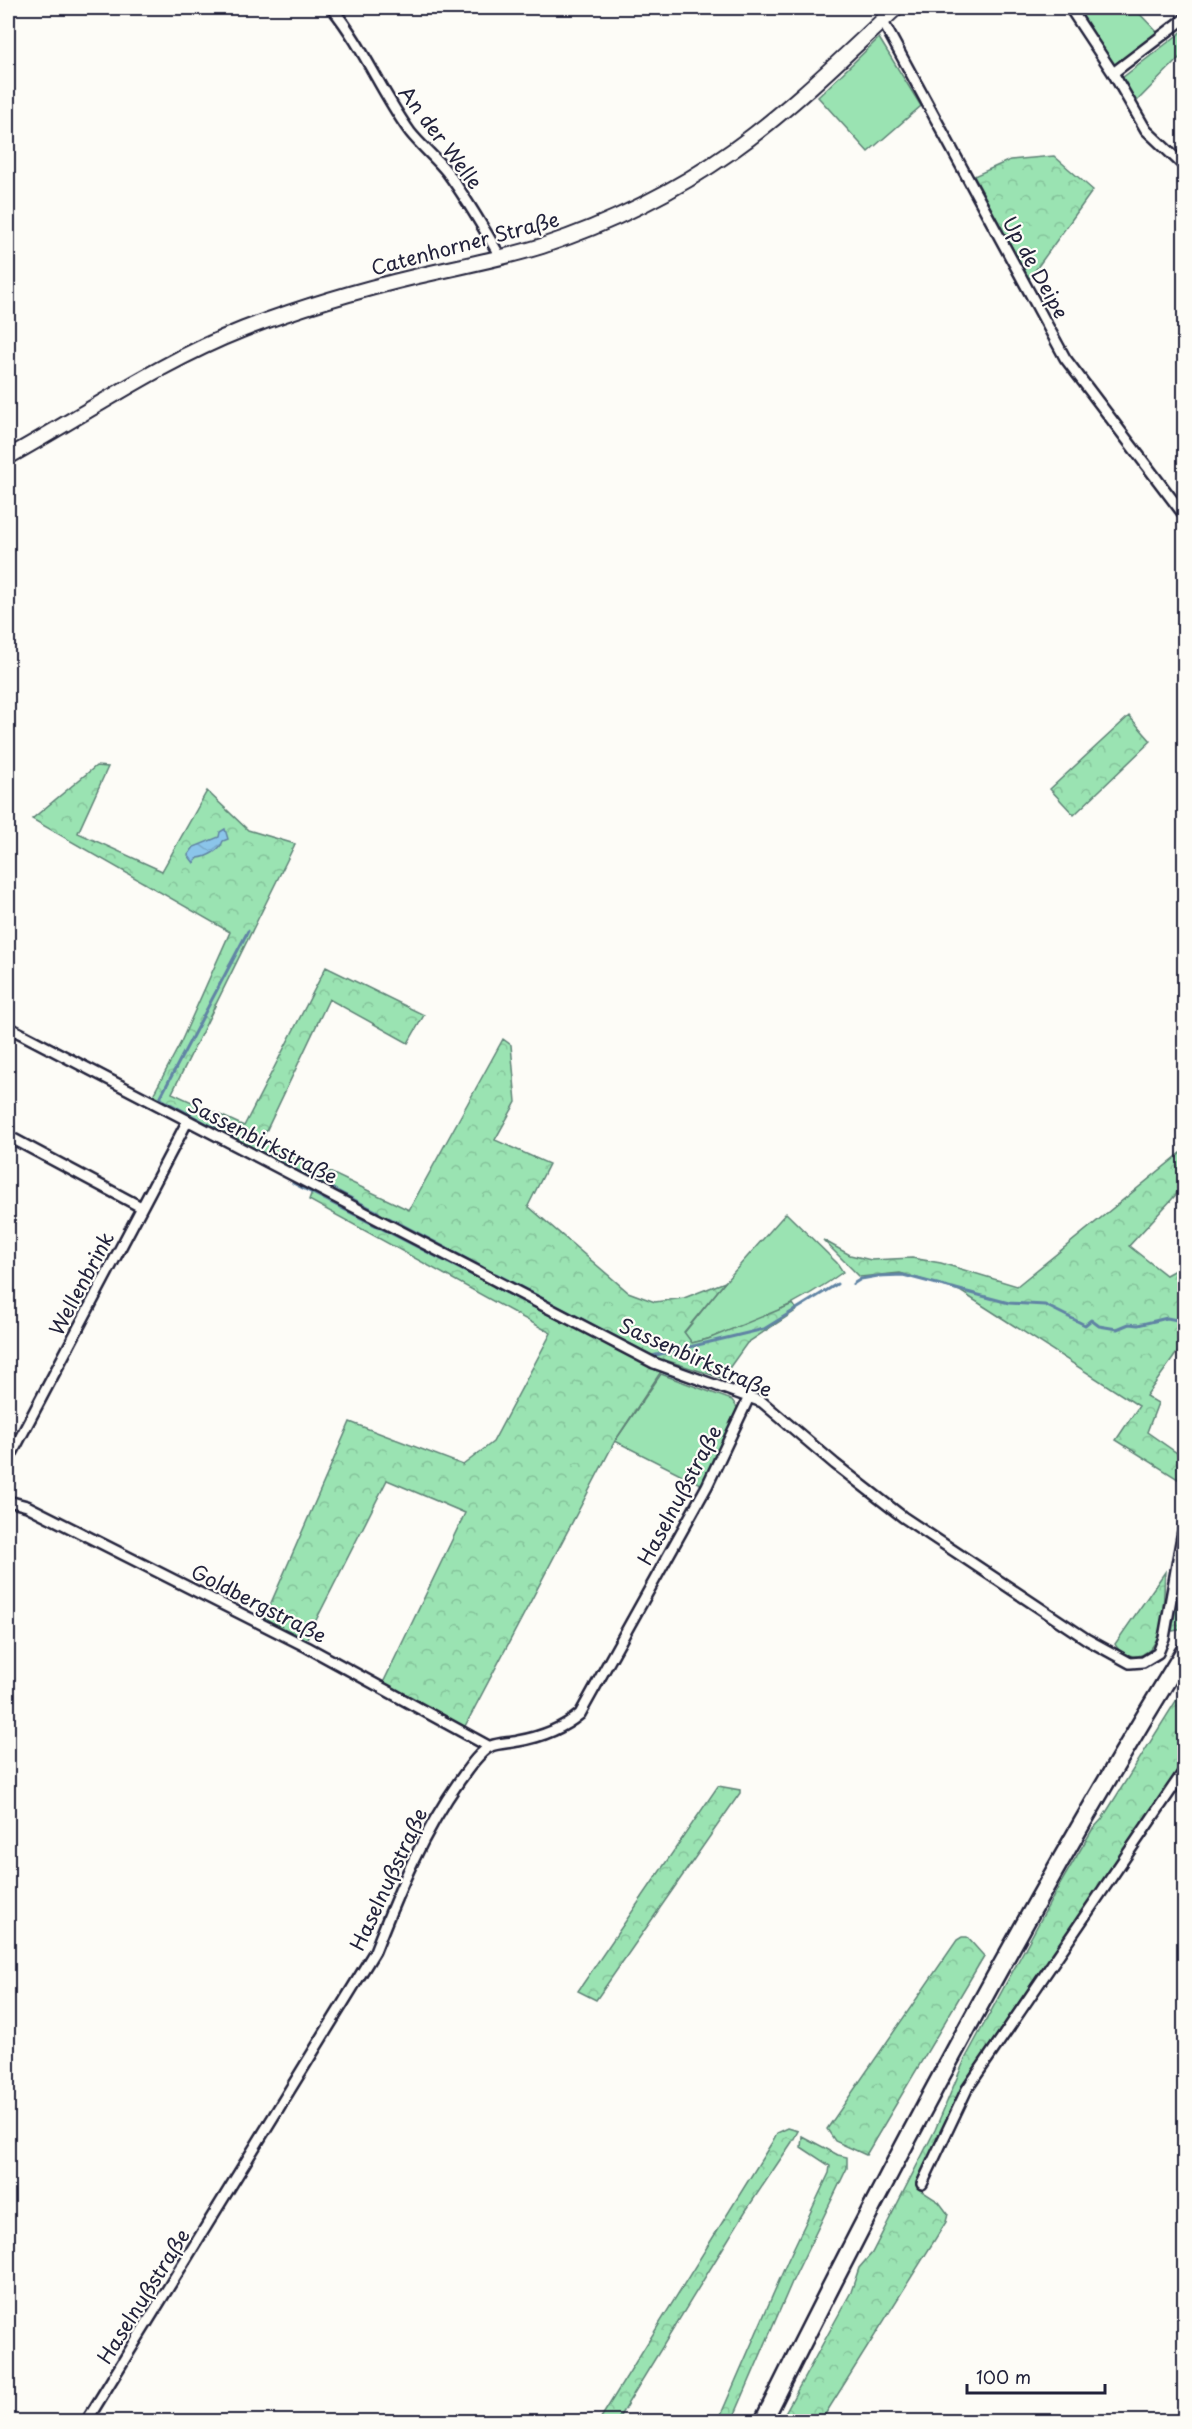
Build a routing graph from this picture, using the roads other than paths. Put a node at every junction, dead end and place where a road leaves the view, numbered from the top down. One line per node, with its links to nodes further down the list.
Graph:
1 (332, 8): 8 (street, An der Welle)
2 (896, 8): 5 (street, Catenhorner Straße)
3 (1070, 8): 6 (street)
4 (1185, 19): 6 (street)
5 (882, 20): 8 (street, Catenhorner Straße); 10 (street, Up de Deipe)
6 (1113, 73): 7 (street)
7 (1185, 166)
8 (501, 258): 9 (street, Catenhorner Straße)
9 (8, 457)
10 (1184, 515)
11 (8, 1027): 12 (street, Sassenbirkstraße)
12 (188, 1122): 14 (street, Wellenbrink); 15 (street, Sassenbirkstraße)
13 (8, 1136): 14 (street)
14 (141, 1207): 16 (street, Wellenbrink)
15 (749, 1397): 18 (street, Sassenbirkstraße); 20 (street, Haselnußstraße)
16 (8, 1461)
17 (8, 1501): 20 (street, Goldbergstraße)
18 (1185, 1525)
19 (1185, 1652): 24 (highway)
20 (490, 1746): 23 (street, Haselnußstraße)
21 (1185, 1771): 22 (street)
22 (922, 2184)
23 (86, 2421)
24 (763, 2421)

